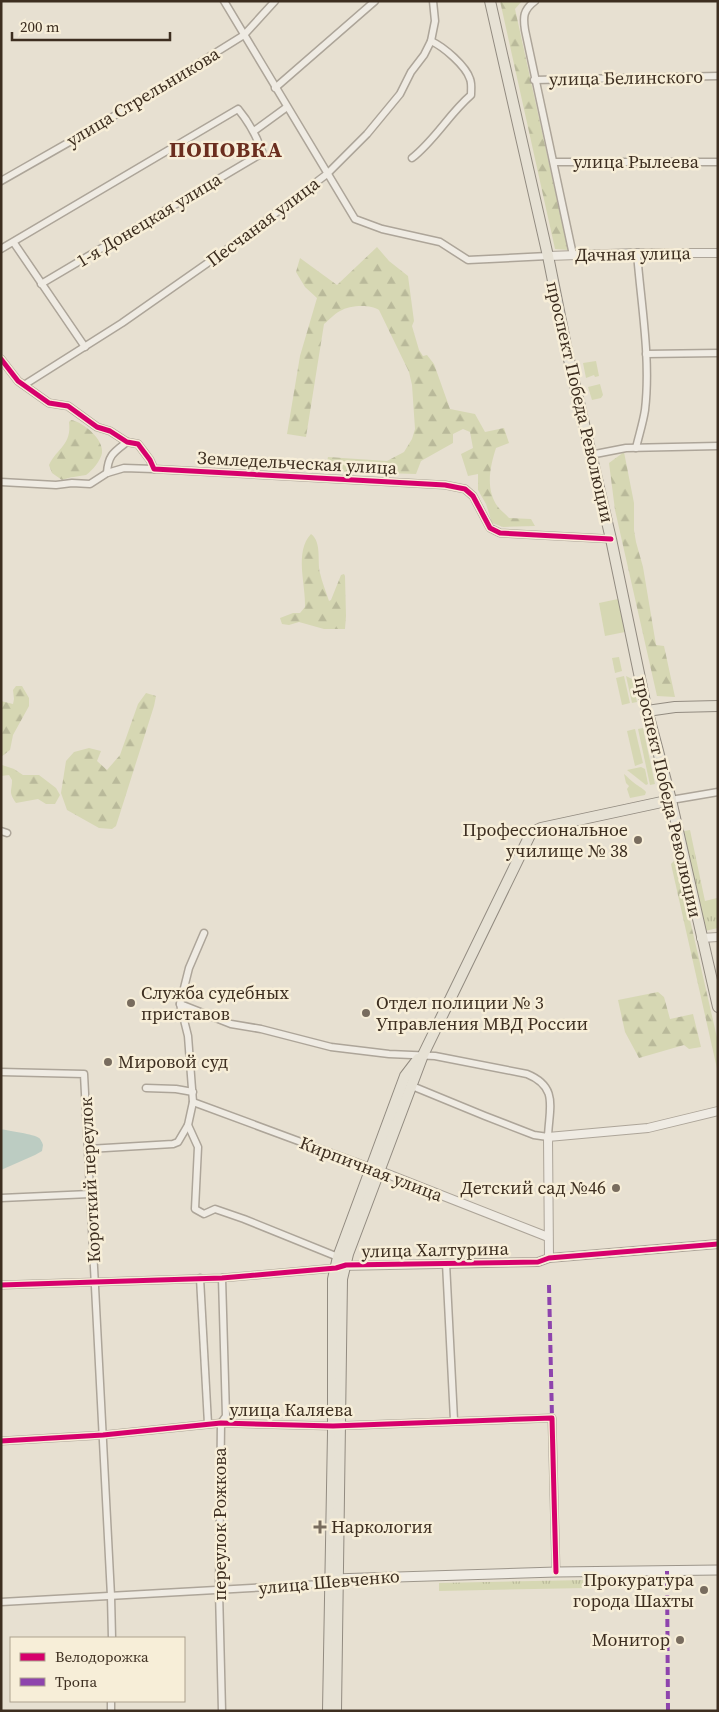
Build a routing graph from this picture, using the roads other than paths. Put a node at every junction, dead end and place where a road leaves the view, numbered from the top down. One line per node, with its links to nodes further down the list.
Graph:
1 (224, 1): 7 (street)
2 (275, 1): 7 (street, улица Стрельникова)
3 (375, 1): 11 (street)
4 (433, 1): 8 (street, Песчаная улица)
5 (490, 1): 24 (main road, проспект Победа Революции)
6 (535, 1): 10 (street)
7 (244, 35): 11 (street); 18 (street, улица Стрельникова)
8 (431, 40): 14 (street); 17 (street, Песчаная улица)
9 (718, 76): 10 (street, улица Белинского)
10 (534, 80): 15 (street)
11 (275, 88): 12 (street)
12 (287, 107): 13 (street); 17 (street)
13 (254, 131): 19 (street); 25 (street, 1-я Донецкая улица)
14 (412, 158)
15 (554, 162): 16 (street, улица Рылеева); 23 (street)
16 (718, 162)
17 (327, 174): 24 (street); 26 (street, Песчаная улица)
18 (1, 181)
19 (14, 243): 20 (street); 25 (street)
20 (1, 249)
21 (637, 253): 22 (street, Дачная улица); 23 (street, Дачная улица); 28 (street)
22 (718, 253)
23 (573, 255): 24 (street, Дачная улица)
24 (548, 256): 34 (main road, проспект Победа Революции)
25 (42, 284): 26 (street)
26 (84, 347): 30 (street, Песчаная улица)
27 (718, 353): 28 (street)
28 (646, 354): 33 (street)
29 (1, 359): 30 (street)
30 (24, 386): 31 (street)
31 (127, 442): 35 (street); 36 (street)
32 (718, 446): 33 (street)
33 (636, 448): 34 (street)
34 (590, 455): 38 (main road, проспект Победа Революции)
35 (154, 469): 36 (street, Земледельческая улица); 38 (street, Земледельческая улица)
36 (107, 473): 37 (street, Земледельческая улица)
37 (1, 482)
38 (611, 539): 40 (main road, проспект Победа Революции)
39 (718, 706): 40 (main road)
40 (647, 711): 42 (main road, проспект Победа Революции)
41 (718, 792): 42 (street)
42 (671, 800): 45 (main road, проспект Победа Революции); 49 (main road)
43 (204, 933): 47 (street)
44 (718, 937): 45 (street)
45 (701, 938): 46 (main road, проспект Победа Революции)
46 (713, 970): 48 (main road, проспект Победа Революции)
47 (180, 1004): 49 (street); 53 (street)
48 (718, 1007)
49 (423, 1055): 51 (main road); 57 (street); 59 (main road)
50 (1, 1072): 58 (street, Короткий переулок)
51 (412, 1086): 57 (street); 59 (main road)
52 (146, 1088): 53 (street)
53 (192, 1092): 54 (street)
54 (193, 1102): 56 (street); 59 (street, Кирпичная улица)
55 (718, 1111): 57 (street)
56 (188, 1125): 58 (street); 65 (street, улица Халтурина)
57 (548, 1137): 62 (street)
58 (88, 1149): 60 (street, Короткий переулок)
59 (376, 1170): 62 (street, Кирпичная улица); 65 (main road)
60 (90, 1194): 61 (street); 69 (street, Короткий переулок)
61 (1, 1198)
62 (548, 1237): 64 (street)
63 (718, 1244): 64 (street, улица Халтурина)
64 (549, 1258): 66 (street, улица Халтурина)
65 (340, 1263): 66 (street, улица Халтурина); 68 (street, улица Халтурина); 74 (main road)
66 (446, 1263): 71 (street)
67 (200, 1278): 68 (street, улица Халтурина); 69 (street, улица Халтурина); 72 (street, переулок Рожкова)
68 (222, 1278): 73 (street, переулок Рожкова)
69 (95, 1281): 70 (street, улица Халтурина); 75 (street, Короткий переулок)
70 (1, 1285)
71 (454, 1420): 74 (street, улица Каляева); 78 (street, улица Каляева)
72 (208, 1424): 73 (street, улица Каляева); 75 (street, улица Каляева)
73 (221, 1424): 74 (street, улица Каляева); 80 (street, переулок Рожкова)
74 (337, 1426): 79 (main road)
75 (102, 1435): 76 (street, улица Каляева); 81 (street, Короткий переулок)
76 (1, 1441)
77 (718, 1570): 78 (main road, улица Шевченко)
78 (556, 1572): 79 (main road, улица Шевченко)
79 (333, 1579): 80 (street, улица Шевченко); 85 (main road); 86 (main road)
80 (219, 1590): 81 (street, улица Шевченко); 84 (street, переулок Рожкова)
81 (112, 1596): 82 (street, улица Шевченко); 83 (street, Короткий переулок)
82 (1, 1602)
83 (112, 1637)
84 (222, 1711)
85 (328, 1711)
86 (336, 1711)

